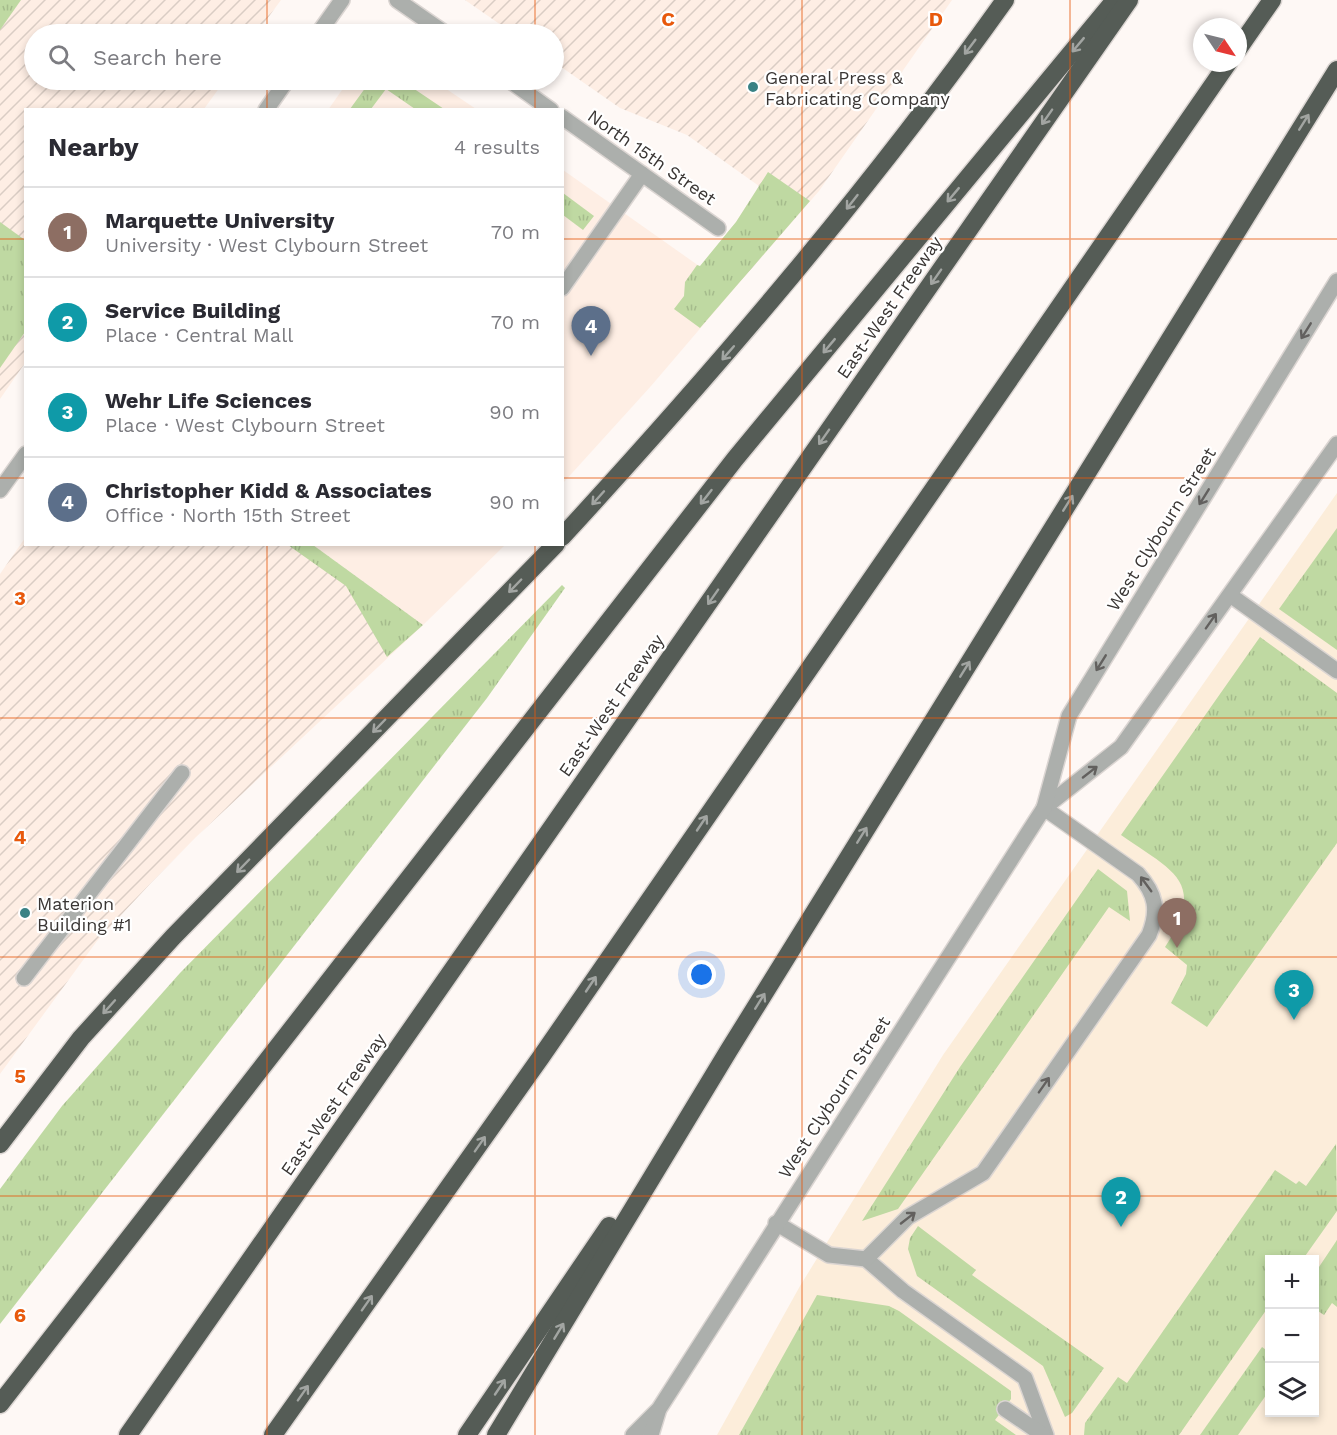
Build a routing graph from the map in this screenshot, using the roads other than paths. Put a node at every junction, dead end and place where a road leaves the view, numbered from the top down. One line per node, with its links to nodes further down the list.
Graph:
1 (342, 0): 7 (street)
2 (397, 0): 8 (street)
3 (1005, 0): 26 (highway, one-way to 26)
4 (1115, 0): 37 (highway, one-way to 37)
5 (1129, 0): 40 (highway, East-West Freeway, one-way to 40)
6 (1272, 0): 9 (highway)
7 (325, 24)
8 (432, 24)
9 (1247, 36)
10 (1337, 70): 33 (highway, one-way to 10)
11 (1222, 72): 41 (highway, one-way to 11)
12 (279, 90): 14 (street)
13 (523, 90): 15 (street)
14 (267, 108)
15 (548, 108)
16 (564, 118): 17 (street, North 15th Street)
17 (642, 174): 18 (street, North 15th Street); 20 (street)
18 (718, 228)
19 (1337, 281): 31 (street, West Clybourn Street, one-way to 31)
20 (564, 285)
21 (1337, 434): 24 (street)
22 (1337, 444): 24 (street, West Clybourn Street)
23 (24, 457): 25 (street)
24 (1322, 466): 28 (street, West Clybourn Street)
25 (0, 490)
26 (564, 535)
27 (554, 546): 34 (highway, one-way to 34)
28 (1230, 595): 29 (street); 31 (street, West Clybourn Street, one-way to 28)
29 (1337, 671)
30 (182, 773): 32 (street)
31 (1044, 808): 35 (street, West Clybourn Street); 36 (street, one-way to 31)
32 (24, 978)
33 (729, 1050): 42 (highway, one-way to 33); 43 (highway, one-way to 33)
34 (0, 1144)
35 (776, 1223): 36 (street); 38 (street, West Clybourn Street)
36 (866, 1259): 46 (street)
37 (0, 1404)
38 (659, 1409): 44 (street, West Clybourn Street); 45 (street, West Clybourn Street)
39 (1005, 1409): 46 (street)
40 (128, 1435)
41 (273, 1435)
42 (467, 1435)
43 (496, 1435)
44 (633, 1435)
45 (651, 1435)
46 (1044, 1435)

